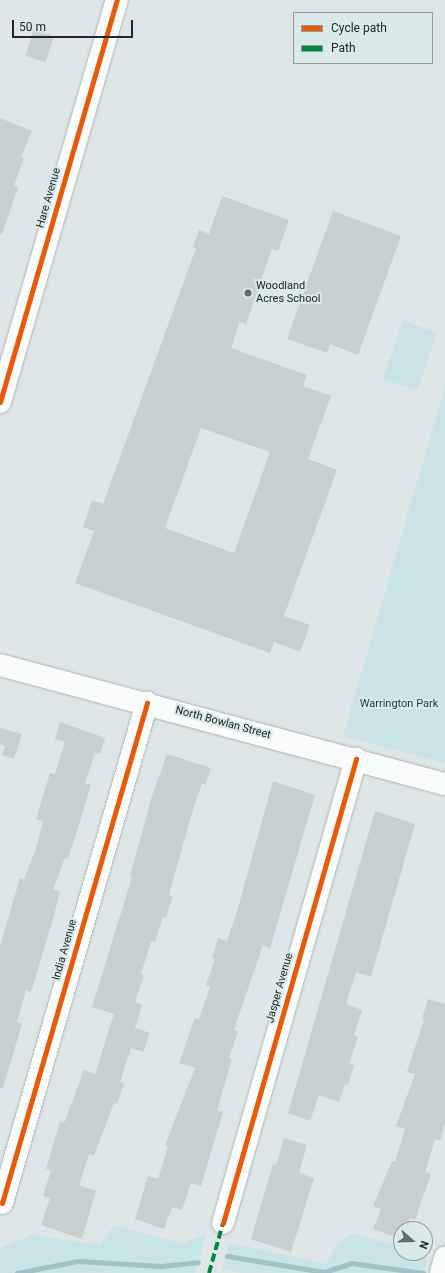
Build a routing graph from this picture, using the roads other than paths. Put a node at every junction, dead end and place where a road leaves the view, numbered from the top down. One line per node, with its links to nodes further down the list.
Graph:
1 (117, 0): 2 (street, Hare Avenue)
2 (0, 402)
3 (0, 665): 4 (street, North Bowlan Street)
4 (147, 703): 5 (street, North Bowlan Street); 7 (street, India Avenue)
5 (356, 759): 6 (street, North Bowlan Street); 8 (street, Jasper Avenue)
6 (445, 784)
7 (2, 1203)
8 (223, 1223)
9 (445, 1258): 10 (street)
10 (441, 1273)

